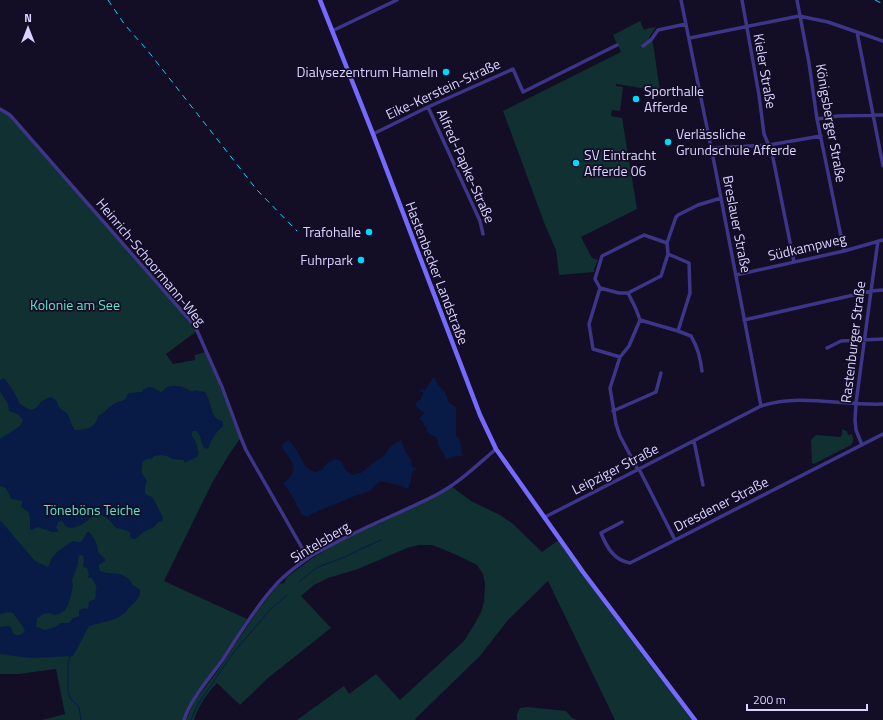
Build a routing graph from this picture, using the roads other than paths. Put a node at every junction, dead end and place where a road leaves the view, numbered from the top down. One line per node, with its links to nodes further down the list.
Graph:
1 (320, 0): 9 (main road, Hastenbecker Landstraße)
2 (397, 0): 9 (street)
3 (681, 0): 7 (street, Breslauer Straße)
4 (742, 0): 8 (street, Kieler Straße)
5 (796, 0): 6 (street, Königsberger Straße)
6 (799, 16): 8 (street); 10 (street); 19 (street, Königsberger Straße)
7 (686, 24): 11 (street, Breslauer Straße); 14 (street)
8 (746, 26): 11 (street); 22 (street, Kieler Straße)
9 (332, 31): 20 (main road, Hastenbecker Landstraße)
10 (857, 32): 12 (street); 17 (street)
11 (690, 38): 23 (street, Breslauer Straße)
12 (883, 41)
13 (617, 45): 15 (street, Eike-Kerstein-Straße)
14 (644, 46)
15 (428, 107): 20 (street, Eike-Kerstein-Straße); 26 (street, Alfred-Papke-Straße)
16 (0, 109): 60 (street, Heinrich-Schoormann-Weg)
17 (873, 115): 18 (street); 19 (street); 24 (street)
18 (883, 115)
19 (817, 119): 21 (street, Königsberger Straße)
20 (373, 134): 54 (main road, Hastenbecker Landstraße)
21 (821, 136): 22 (street); 30 (street, Königsberger Straße)
22 (769, 145): 23 (street); 32 (street, Kieler Straße)
23 (711, 148): 25 (street, Breslauer Straße)
24 (883, 166)
25 (721, 198): 29 (street); 33 (street, Breslauer Straße)
26 (483, 234)
27 (883, 240): 28 (street, Südkampweg)
28 (878, 241): 30 (street, Südkampweg); 36 (street, Rastenburger Straße)
29 (667, 243): 31 (street); 34 (street)
30 (844, 251): 32 (street, Südkampweg)
31 (668, 254): 37 (street); 40 (street)
32 (794, 262): 33 (street, Südkampweg)
33 (736, 275): 39 (street, Breslauer Straße)
34 (600, 288): 37 (street); 44 (street)
35 (883, 290): 36 (street)
36 (870, 292): 39 (street); 42 (street, Rastenburger Straße)
37 (628, 293): 38 (street)
38 (640, 320): 40 (street); 44 (street)
39 (744, 320): 49 (street, Breslauer Straße)
40 (678, 331): 45 (street)
41 (883, 339): 42 (street)
42 (864, 340): 43 (street); 47 (street, Rastenburger Straße)
43 (827, 348)
44 (620, 357): 50 (street)
45 (702, 370)
46 (661, 373): 50 (street)
47 (856, 403): 48 (street, Leipziger Straße); 49 (street, Leipziger Straße); 53 (street, Rastenburger Straße)
48 (883, 404)
49 (761, 406): 52 (street, Leipziger Straße)
50 (613, 411): 55 (street)
51 (883, 434): 53 (street, Dresdener Straße)
52 (694, 441): 55 (street, Leipziger Straße); 56 (street)
53 (862, 445): 59 (street, Dresdener Straße)
54 (496, 449): 57 (main road, Hastenbecker Landstraße); 60 (street, Sintelsberg)
55 (639, 470): 57 (street, Leipziger Straße); 59 (street)
56 (703, 485)
57 (545, 517): 62 (main road, Hastenbecker Landstraße)
58 (622, 522): 59 (street, Dresdener Straße)
59 (675, 540)
60 (309, 557): 61 (street, Sintelsberg)
61 (184, 720)
62 (696, 720)

